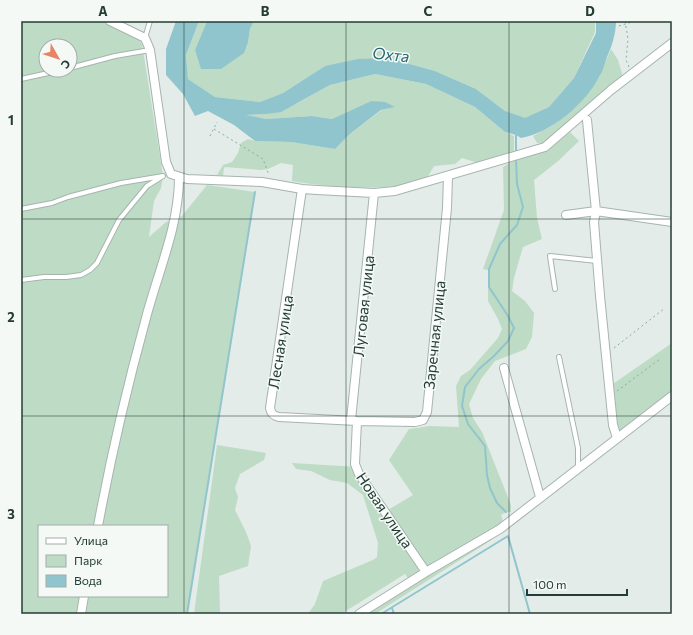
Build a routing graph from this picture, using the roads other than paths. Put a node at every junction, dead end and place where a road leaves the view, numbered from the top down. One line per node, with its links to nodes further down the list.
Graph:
1 (110, 21): 3 (street)
2 (150, 21): 3 (lane)
3 (145, 38): 5 (street)
4 (672, 43): 10 (street)
5 (150, 50): 6 (lane); 11 (street)
6 (78, 66)
7 (38, 75): 8 (lane)
8 (21, 79)
9 (587, 120): 15 (street)
10 (448, 176): 13 (street); 24 (street, Заречная улица)
11 (178, 177): 12 (street); 28 (street)
12 (302, 189): 13 (street); 24 (street, Лесная улица)
13 (374, 193): 24 (street, Луговая улица)
14 (21, 210): 19 (lane)
15 (596, 212): 16 (street); 17 (street); 18 (street)
16 (566, 215)
17 (672, 222)
18 (597, 261): 20 (lane); 25 (street)
19 (21, 280)
20 (555, 289)
21 (559, 357): 26 (lane)
22 (504, 368): 27 (street)
23 (672, 396): 25 (street)
24 (354, 421): 29 (street, Новая улица)
25 (617, 438): 26 (street)
26 (578, 468): 27 (street)
27 (540, 497): 29 (street)
28 (98, 525)
29 (426, 572): 32 (street)
30 (84, 597): 31 (street)
31 (81, 614)
32 (359, 614)

